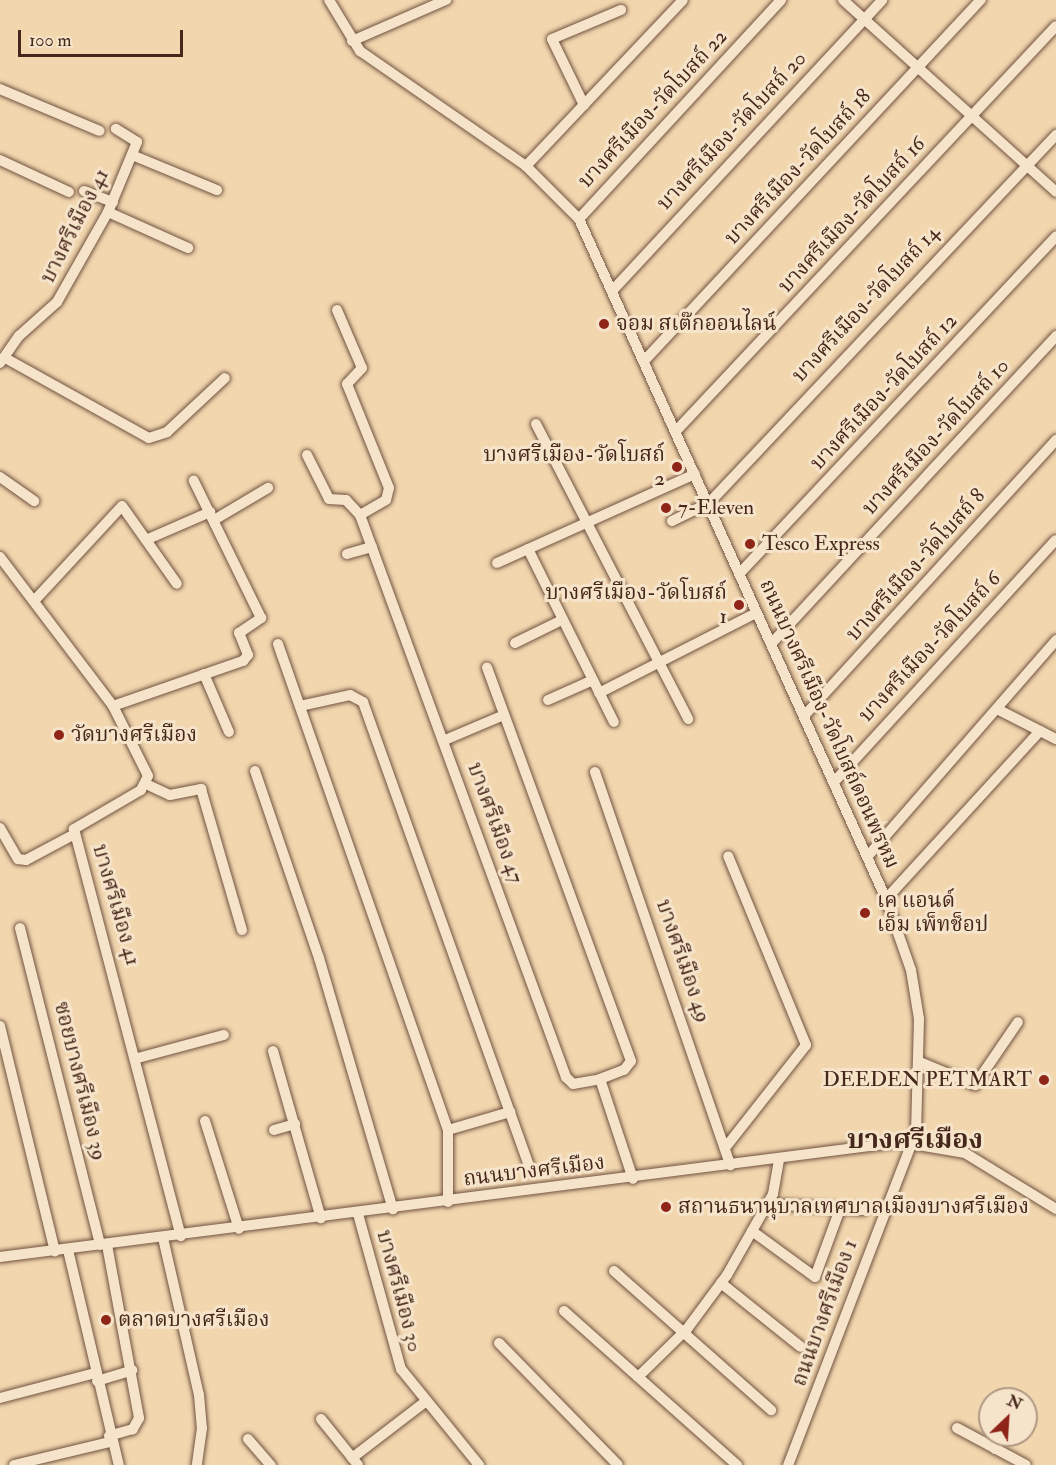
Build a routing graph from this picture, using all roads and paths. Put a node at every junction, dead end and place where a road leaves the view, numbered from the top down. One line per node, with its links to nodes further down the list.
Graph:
1 (329, 0): 11 (street, ถนนบางศรีเมือง-วัดโบสถ์ดอนพรหม)
2 (446, 0): 11 (street)
3 (683, 0): 14 (street)
4 (781, 0): 28 (street, บางศรีเมือง-วัดโบสถ์ 22)
5 (843, 0): 9 (street)
6 (882, 0): 9 (street, บางศรีเมือง-วัดโบสถ์ 20)
7 (981, 0): 12 (street, บางศรีเมือง-วัดโบสถ์ 18)
8 (621, 10): 14 (street)
9 (864, 19): 12 (street); 31 (street, บางศรีเมือง-วัดโบสถ์ 20)
10 (1056, 26): 15 (street, บางศรีเมือง-วัดโบสถ์ 16)
11 (352, 41): 21 (street, ถนนบางศรีเมือง-วัดโบสถ์ดอนพรหม)
12 (918, 68): 15 (street); 35 (street, บางศรีเมือง-วัดโบสถ์ 18)
13 (0, 89): 17 (street)
14 (584, 105): 21 (street)
15 (972, 116): 22 (street); 38 (street, บางศรีเมือง-วัดโบสถ์ 16)
16 (116, 129): 19 (street)
17 (100, 131)
18 (1056, 135): 22 (street, บางศรีเมือง-วัดโบสถ์ 14)
19 (132, 155): 23 (street); 27 (street, บางศรีเมือง 41)
20 (0, 160): 25 (street)
21 (526, 166): 28 (street, ถนนบางศรีเมือง-วัดโบสถ์ดอนพรหม)
22 (1027, 166): 26 (street); 46 (street, บางศรีเมือง-วัดโบสถ์ 14)
23 (217, 190)
24 (84, 191): 27 (street)
25 (69, 192)
26 (1056, 192)
27 (110, 207): 30 (street); 34 (street, บางศรีเมือง 41)
28 (579, 219): 31 (street, ถนนบางศรีเมือง-วัดโบสถ์ดอนพรหม)
29 (1056, 236): 58 (street, บางศรีเมือง-วัดโบสถ์ 12)
30 (188, 248)
31 (612, 291): 35 (street, ถนนบางศรีเมือง-วัดโบสถ์ดอนพรหม)
32 (337, 310): 47 (street)
33 (1056, 336): 66 (street, บางศรีเมือง-วัดโบสถ์ 10)
34 (3, 361): 36 (street)
35 (644, 361): 38 (street, ถนนบางศรีเมือง-วัดโบสถ์ดอนพรหม)
36 (225, 378)
37 (536, 424): 50 (street)
38 (676, 431): 41 (street, ถนนบางศรีเมือง-วัดโบสถ์ดอนพรหม)
39 (1056, 440): 77 (street, บางศรีเมือง-วัดโบสถ์ 8)
40 (308, 455): 47 (street)
41 (695, 474): 46 (street, ถนนบางศรีเมือง-วัดโบสถ์ดอนพรหม); 50 (street)
42 (0, 477): 45 (street)
43 (194, 481): 48 (street)
44 (268, 488): 48 (street)
45 (34, 501)
46 (710, 503): 49 (street); 58 (street, ถนนบางศรีเมือง-วัดโบสถ์ดอนพรหม)
47 (360, 515): 53 (street, บางศรีเมือง 47)
48 (212, 516): 51 (street); 69 (street)
49 (672, 521)
50 (587, 524): 54 (street); 67 (street)
51 (148, 539): 59 (street); 60 (street)
52 (1056, 540): 86 (street, บางศรีเมือง-วัดโบสถ์ 6)
53 (372, 547): 55 (street); 83 (street, บางศรีเมือง 47)
54 (528, 549): 57 (street); 62 (street)
55 (347, 554)
56 (0, 557): 60 (street)
57 (497, 563)
58 (740, 573): 61 (street, ถนนบางศรีเมือง-วัดโบสถ์ดอนพรหม)
59 (177, 584)
60 (34, 601): 73 (street)
61 (756, 613): 66 (street, ถนนบางศรีเมือง-วัดโบสถ์ดอนพรหม); 67 (street)
62 (562, 620): 64 (street); 70 (street)
63 (1056, 640): 75 (street)
64 (515, 643)
65 (278, 644): 74 (street)
66 (771, 644): 77 (street, ถนนบางศรีเมือง-วัดโบสถ์ดอนพรหม)
67 (660, 662): 71 (street); 78 (street)
68 (487, 668): 76 (street)
69 (204, 674): 73 (street); 81 (street)
70 (592, 680): 71 (street); 72 (street)
71 (599, 693): 79 (street)
72 (548, 700)
73 (112, 706): 87 (street)
74 (300, 706): 102 (street); 106 (street)
75 (997, 709): 80 (street); 91 (street)
76 (504, 715): 83 (street); 101 (street, บางศรีเมือง 47)
77 (804, 716): 86 (street, ถนนบางศรีเมือง-วัดโบสถ์ดอนพรหม)
78 (688, 719)
79 (614, 722)
80 (1040, 731): 82 (street); 92 (street)
81 (229, 732)
82 (1056, 739)
83 (445, 740): 101 (street, บางศรีเมือง 47)
84 (255, 771): 115 (street)
85 (594, 772): 108 (street, บางศรีเมือง 49)
86 (834, 782): 91 (street, ถนนบางศรีเมือง-วัดโบสถ์ดอนพรหม)
87 (146, 784): 89 (street, บางศรีเมือง 41); 94 (street)
88 (0, 828): 89 (street)
89 (75, 834): 99 (street, บางศรีเมือง 41)
90 (729, 856): 108 (street)
91 (867, 857): 92 (street, ถนนบางศรีเมือง-วัดโบสถ์ดอนพรหม)
92 (886, 899): 100 (street, ถนนบางศรีเมือง-วัดโบสถ์ดอนพรหม)
93 (20, 928): 125 (street, ซอยบางศรีเมือง 39)
94 (242, 930)
95 (1018, 1022): 100 (street)
96 (0, 1026): 127 (street)
97 (224, 1035): 99 (street)
98 (273, 1051): 104 (street)
99 (138, 1058): 123 (street, บางศรีเมือง 41)
100 (920, 1062): 107 (street, ถนนบางศรีเมือง-วัดโบสถ์ดอนพรหม)
101 (600, 1079): 112 (street)
102 (510, 1112): 106 (street); 110 (street)
103 (205, 1120): 121 (street)
104 (295, 1124): 105 (street); 120 (street)
105 (274, 1130)
106 (448, 1130): 113 (street)
107 (913, 1142): 109 (street, ถนนบางศรีเมือง); 117 (street, ถนนบางศรีเมือง); 154 (street, ถนนบางศรีเมือง 1)
108 (725, 1148): 111 (street, บางศรีเมือง 49)
109 (779, 1159): 111 (street, ถนนบางศรีเมือง); 114 (street)
110 (529, 1165)
111 (730, 1165): 112 (street, ถนนบางศรีเมือง)
112 (633, 1179): 113 (street, ถนนบางศรีเมือง)
113 (448, 1202): 115 (street, ถนนบางศรีเมือง)
114 (768, 1204): 116 (street); 122 (street)
115 (393, 1209): 119 (street, ถนนบางศรีเมือง)
116 (840, 1209): 118 (street); 122 (street)
117 (1056, 1209)
118 (864, 1210)
119 (357, 1214): 120 (street, ถนนบางศรีเมือง); 139 (street, บางศรีเมือง 30)
120 (321, 1218): 121 (street, ถนนบางศรีเมือง)
121 (239, 1229): 123 (street, ถนนบางศรีเมือง)
122 (752, 1231): 130 (street)
123 (182, 1236): 124 (street, ถนนบางศรีเมือง)
124 (163, 1238): 125 (street, ถนนบางศรีเมือง); 150 (street)
125 (104, 1245): 126 (street, ถนนบางศรีเมือง); 135 (street, ซอยบางศรีเมือง 39)
126 (68, 1250): 127 (street, ถนนบางศรีเมือง); 136 (street)
127 (55, 1251): 128 (street, ถนนบางศรีเมือง)
128 (0, 1257)
129 (614, 1271): 132 (street)
130 (721, 1283): 132 (street); 134 (street)
131 (564, 1311): 137 (street)
132 (683, 1332): 137 (street); 140 (street)
133 (499, 1343): 152 (street)
134 (801, 1347)
135 (132, 1370): 136 (street); 143 (street, ซอยบางศรีเมือง 39)
136 (96, 1377): 138 (street); 143 (street)
137 (638, 1377): 153 (street)
138 (0, 1398)
139 (425, 1402): 146 (street); 147 (street, บางศรีเมือง 30)
140 (771, 1410)
141 (321, 1419): 146 (street)
142 (957, 1428): 145 (street)
143 (110, 1439): 148 (street); 149 (street)
144 (248, 1439): 151 (street)
145 (995, 1449): 155 (street)
146 (355, 1462)
147 (474, 1463)
148 (14, 1465)
149 (119, 1465)
150 (197, 1465)
151 (271, 1465)
152 (618, 1465)
153 (736, 1465)
154 (788, 1465)
155 (1026, 1465)

